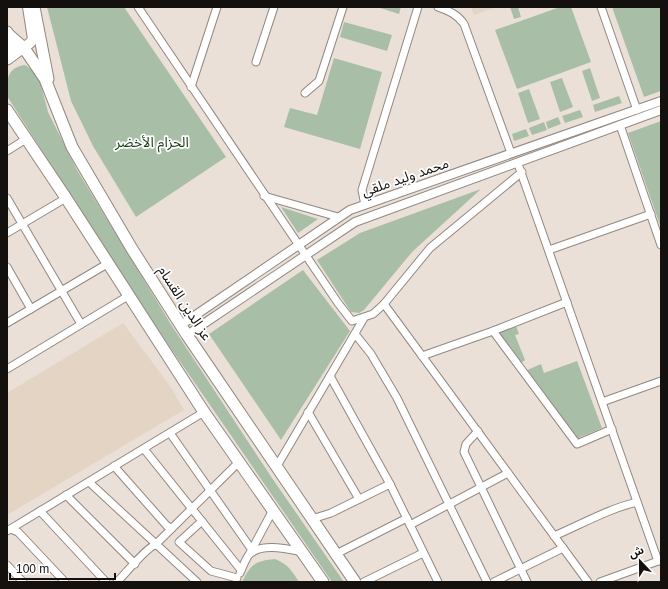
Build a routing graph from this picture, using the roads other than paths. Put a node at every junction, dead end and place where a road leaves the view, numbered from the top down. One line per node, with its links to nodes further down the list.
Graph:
1 (28, 7): 11 (main road)
2 (34, 7): 15 (highway)
3 (139, 7): 14 (street)
4 (217, 7): 14 (street)
5 (274, 7): 13 (street)
6 (343, 7): 16 (street)
7 (418, 7): 30 (street)
8 (438, 7): 24 (street)
9 (601, 7): 18 (street)
10 (7, 32): 11 (highway, عز الدين القسام); 12 (highway)
11 (24, 48): 12 (main road); 15 (highway, عز الدين القسام)
12 (7, 59)
13 (256, 62)
14 (191, 87): 27 (street)
15 (50, 90): 49 (highway, عز الدين القسام)
16 (305, 93)
17 (661, 101): 18 (street, محمد وليد ملقي)
18 (637, 110): 24 (street, محمد وليد ملقي)
19 (661, 110): 21 (street, محمد وليد ملقي)
20 (8, 113): 22 (highway)
21 (620, 125): 25 (street, محمد وليد ملقي); 31 (street)
22 (26, 138): 23 (street); 29 (highway)
23 (7, 151)
24 (511, 153): 30 (street, محمد وليد ملقي)
25 (518, 164): 26 (street); 38 (street, محمد وليد ملقي)
26 (522, 172): 37 (street); 44 (street)
27 (264, 196): 32 (street); 35 (street)
28 (7, 198): 33 (street)
29 (66, 198): 33 (street); 39 (highway)
30 (365, 205): 32 (street, محمد وليد ملقي)
31 (651, 214): 36 (street); 37 (street)
32 (338, 217): 35 (street, محمد وليد ملقي)
33 (22, 224): 34 (street); 41 (street)
34 (7, 232)
35 (298, 246): 38 (street); 49 (street, محمد وليد ملقي)
36 (661, 246)
37 (549, 250): 43 (street)
38 (305, 255): 46 (street); 52 (street, محمد وليد ملقي)
39 (107, 264): 41 (street); 42 (highway)
40 (7, 267): 45 (street)
41 (62, 291): 45 (street); 48 (street)
42 (128, 296): 48 (street); 58 (highway)
43 (567, 302): 50 (street); 57 (street)
44 (384, 304): 46 (street); 53 (street)
45 (32, 309): 47 (street)
46 (364, 318): 51 (street)
47 (7, 323)
48 (81, 324): 54 (street)
49 (181, 325): 52 (highway, عز الدين القسام)
50 (494, 331): 53 (street); 60 (street)
51 (355, 334): 55 (street); 75 (street)
52 (187, 335): 66 (highway, عز الدين القسام)
53 (422, 356): 61 (street)
54 (7, 369)
55 (330, 376): 59 (street); 69 (street)
56 (661, 381): 57 (street)
57 (602, 402): 60 (street)
58 (204, 412): 62 (street); 64 (highway)
59 (308, 412): 66 (street); 73 (street)
60 (612, 429): 74 (street)
61 (478, 431): 67 (street); 70 (street)
62 (170, 433): 63 (street); 71 (street)
63 (144, 449): 65 (street); 76 (street)
64 (239, 462): 71 (street); 77 (highway)
65 (114, 466): 68 (street); 83 (street)
66 (277, 466): 80 (highway, عز الدين القسام)
67 (508, 473): 70 (street); 85 (street)
68 (90, 482): 72 (street); 86 (street)
69 (390, 484): 73 (street); 79 (street)
70 (480, 489): 75 (street); 95 (street)
71 (210, 490): 76 (street); 89 (street)
72 (66, 495): 78 (street); 93 (street)
73 (359, 499): 80 (street)
74 (637, 502): 85 (street); 92 (street)
75 (448, 506): 82 (street); 107 (street)
76 (192, 508): 81 (street); 83 (street)
77 (273, 510): 88 (highway); 89 (street)
78 (40, 511): 84 (street); 100 (street)
79 (407, 518): 82 (street); 91 (street)
80 (312, 519): 91 (highway, عز الدين القسام)
81 (202, 521): 96 (street); 97 (street)
82 (410, 525): 90 (street)
83 (172, 528): 86 (street)
84 (9, 530): 99 (street)
85 (554, 536): 87 (street)
86 (155, 544): 93 (street); 102 (street)
87 (563, 548): 95 (street); 110 (street)
88 (303, 552): 89 (street); 103 (highway)
89 (250, 553): 96 (street)
90 (423, 553): 105 (street); 106 (street)
91 (336, 554): 104 (highway, عز الدين القسام)
92 (659, 561): 111 (street)
93 (135, 564): 101 (street)
94 (7, 565): 98 (street)
95 (520, 569): 108 (street); 109 (street)
96 (241, 570): 97 (street)
97 (236, 580)
98 (24, 582)
99 (65, 582)
100 (106, 582)
101 (117, 582)
102 (197, 582)
103 (323, 582)
104 (355, 582)
105 (364, 582)
106 (438, 582)
107 (487, 582)
108 (494, 582)
109 (527, 582)
110 (588, 582)
111 (600, 582)

